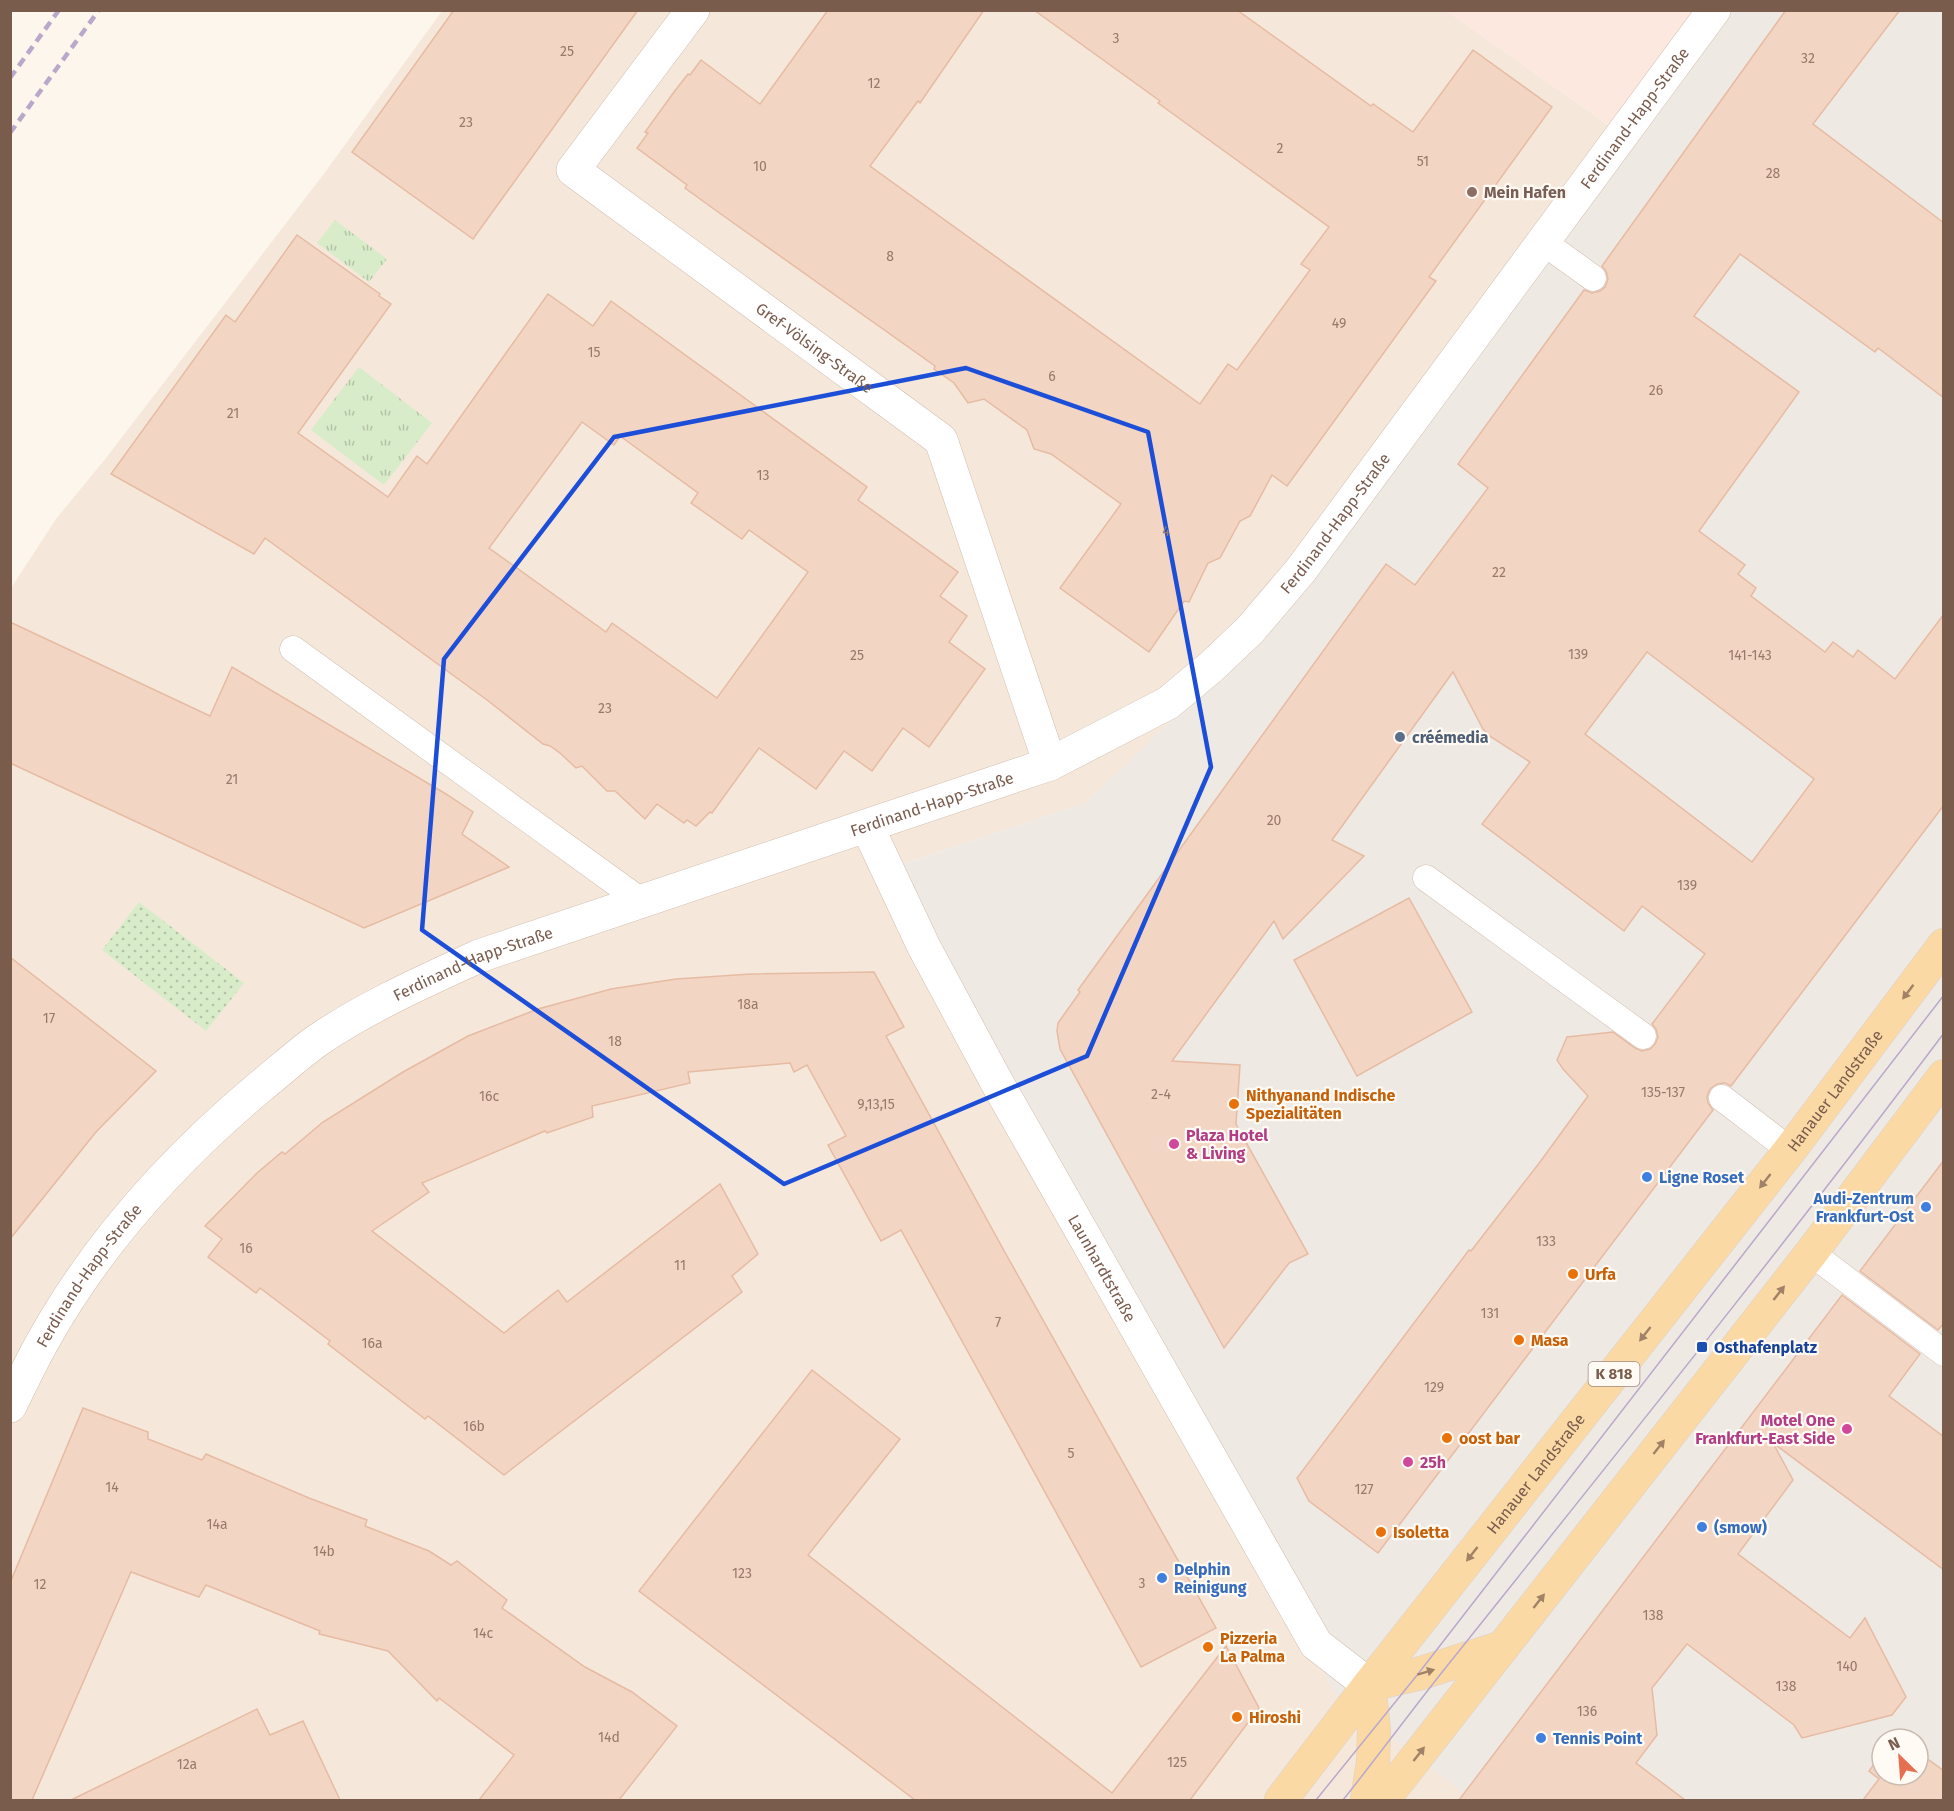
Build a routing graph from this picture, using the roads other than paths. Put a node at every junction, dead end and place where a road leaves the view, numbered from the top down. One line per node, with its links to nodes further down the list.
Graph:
1 (693, 10): 6 (street, Gref-Völsing-Straße)
2 (1714, 10): 3 (street, Ferdinand-Happ-Straße)
3 (1543, 242): 4 (lane); 6 (street, Ferdinand-Happ-Straße)
4 (1593, 278)
5 (293, 649): 9 (lane)
6 (1050, 764): 7 (street, Ferdinand-Happ-Straße)
7 (867, 826): 9 (street, Ferdinand-Happ-Straße); 19 (street, Launhardtstraße)
8 (1426, 878): 11 (lane)
9 (640, 902): 17 (street, Ferdinand-Happ-Straße)
10 (1944, 945): 14 (main road, Hanauer Landstraße / K 818, one-way to 14)
11 (1643, 1036)
12 (1944, 1076): 15 (main road)
13 (1722, 1098): 14 (lane)
14 (1790, 1150): 19 (main road, Hanauer Landstraße / K 818, one-way to 19)
15 (1811, 1253): 16 (lane); 18 (main road, one-way to 15)
16 (1944, 1353)
17 (10, 1406)
18 (1503, 1647): 19 (main road, one-way to 18); 22 (main road, one-way to 18)
19 (1369, 1685): 20 (main road, Hanauer Landstraße / K 818); 21 (main road)
20 (1281, 1800)
21 (1367, 1800)
22 (1383, 1800)

